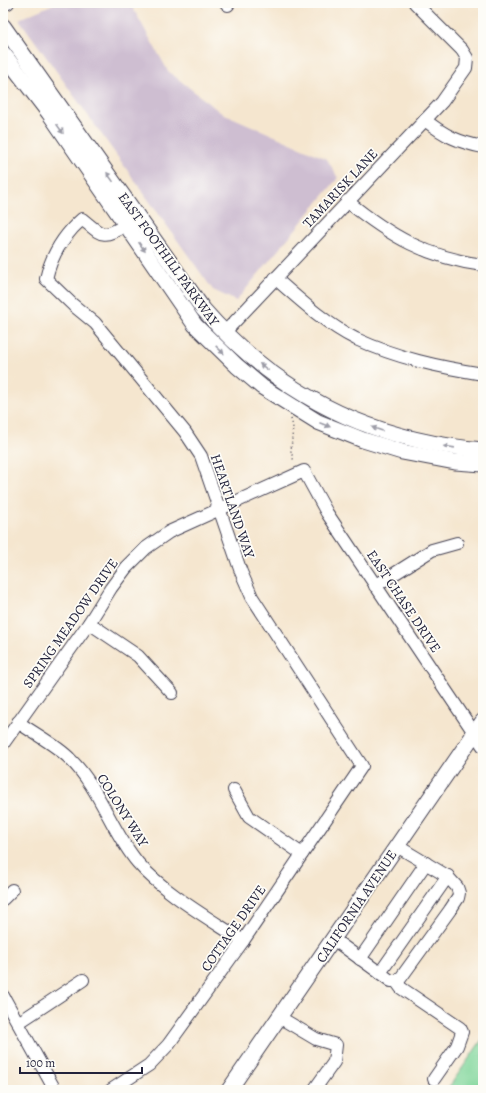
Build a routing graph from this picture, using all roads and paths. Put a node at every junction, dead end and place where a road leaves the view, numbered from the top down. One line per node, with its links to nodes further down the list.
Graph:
1 (8, 3): 3 (street)
2 (415, 3): 8 (street, TAMARISK LANE)
3 (3, 6)
4 (3, 26): 15 (main road, EAST FOOTHILL PARKWAY, one-way to 4)
5 (3, 40): 7 (main road)
6 (3, 52): 7 (main road, EAST FOOTHILL PARKWAY)
7 (49, 113): 11 (main road, EAST FOOTHILL PARKWAY, one-way to 11)
8 (425, 120): 9 (street); 10 (street, TAMARISK LANE)
9 (483, 147)
10 (348, 201): 12 (street); 14 (street, TAMARISK LANE)
11 (126, 225): 13 (main road, EAST FOOTHILL PARKWAY, one-way to 13); 22 (street, HEARTLAND WAY)
12 (483, 265)
13 (162, 276): 15 (main road); 20 (main road, EAST FOOTHILL PARKWAY, one-way to 20)
14 (275, 278): 15 (street, TAMARISK LANE); 16 (street)
15 (224, 333): 18 (main road, EAST FOOTHILL PARKWAY, one-way to 15)
16 (483, 374)
17 (290, 416): 19 (path)
18 (483, 450)
19 (294, 462)
20 (483, 464)
21 (304, 471): 22 (street, SPRING MEADOW DRIVE); 24 (street, EAST CHASE DRIVE)
22 (220, 509): 25 (street, SPRING MEADOW DRIVE); 30 (street, HEARTLAND WAY)
23 (457, 543): 24 (street)
24 (375, 586): 28 (street, EAST CHASE DRIVE)
25 (89, 622): 26 (street); 27 (street, SPRING MEADOW DRIVE)
26 (172, 693)
27 (18, 722): 29 (street, SPRING MEADOW DRIVE); 39 (street, COLONY WAY)
28 (480, 734): 32 (main road, CALIFORNIA AVENUE)
29 (3, 744)
30 (362, 766): 33 (street, COTTAGE DRIVE)
31 (234, 790): 33 (street)
32 (397, 846): 34 (street); 38 (main road, CALIFORNIA AVENUE)
33 (302, 854): 39 (street, COTTAGE DRIVE)
34 (426, 864): 35 (street); 40 (street)
35 (448, 876): 41 (street); 43 (street)
36 (12, 890): 37 (street)
37 (3, 899)
38 (333, 939): 40 (street); 45 (main road, CALIFORNIA AVENUE)
39 (243, 941): 49 (street, COTTAGE DRIVE)
40 (360, 959): 41 (street)
41 (380, 973): 43 (street)
42 (83, 980): 46 (street)
43 (396, 981): 47 (street)
44 (3, 996): 46 (street)
45 (279, 1017): 50 (main road, CALIFORNIA AVENUE); 51 (street)
46 (18, 1023): 48 (street)
47 (434, 1079)
48 (55, 1090)
49 (112, 1090)
50 (229, 1090)
51 (314, 1090)

